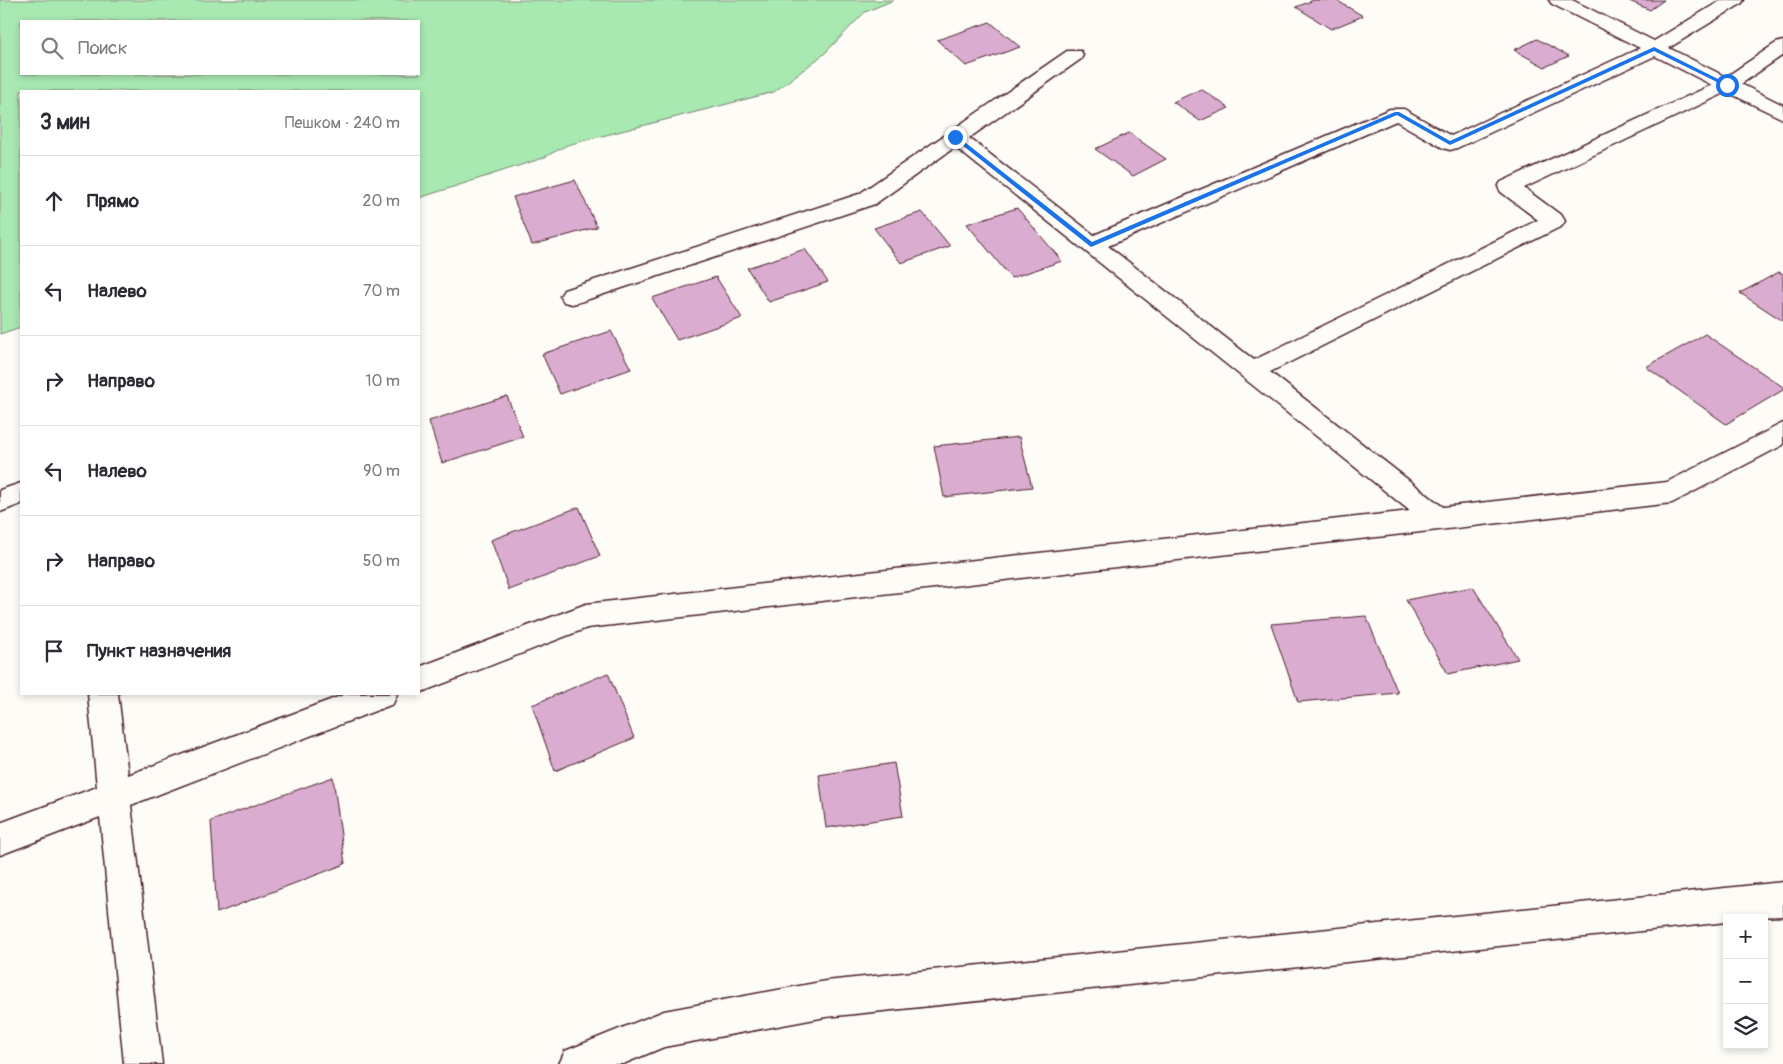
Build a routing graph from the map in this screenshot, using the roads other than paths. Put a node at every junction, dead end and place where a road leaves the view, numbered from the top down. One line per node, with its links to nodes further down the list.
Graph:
1 (1558, 0): 4 (street)
2 (1734, 0): 4 (street)
3 (1783, 47): 6 (street)
4 (1654, 49): 6 (street); 9 (street)
5 (1074, 55): 8 (street)
6 (1727, 85): 7 (street); 11 (street)
7 (1783, 113)
8 (955, 137): 9 (street); 10 (street)
9 (1091, 245): 11 (street)
10 (572, 296)
11 (1252, 372): 15 (street)
12 (1783, 433): 15 (street)
13 (20, 493): 14 (street)
14 (0, 501)
15 (1439, 519): 16 (street)
16 (420, 680)
17 (103, 695): 19 (street)
18 (379, 695): 19 (street)
19 (113, 796): 20 (street); 22 (street)
20 (0, 839)
21 (1783, 899): 23 (street)
22 (143, 1064)
23 (578, 1064)

